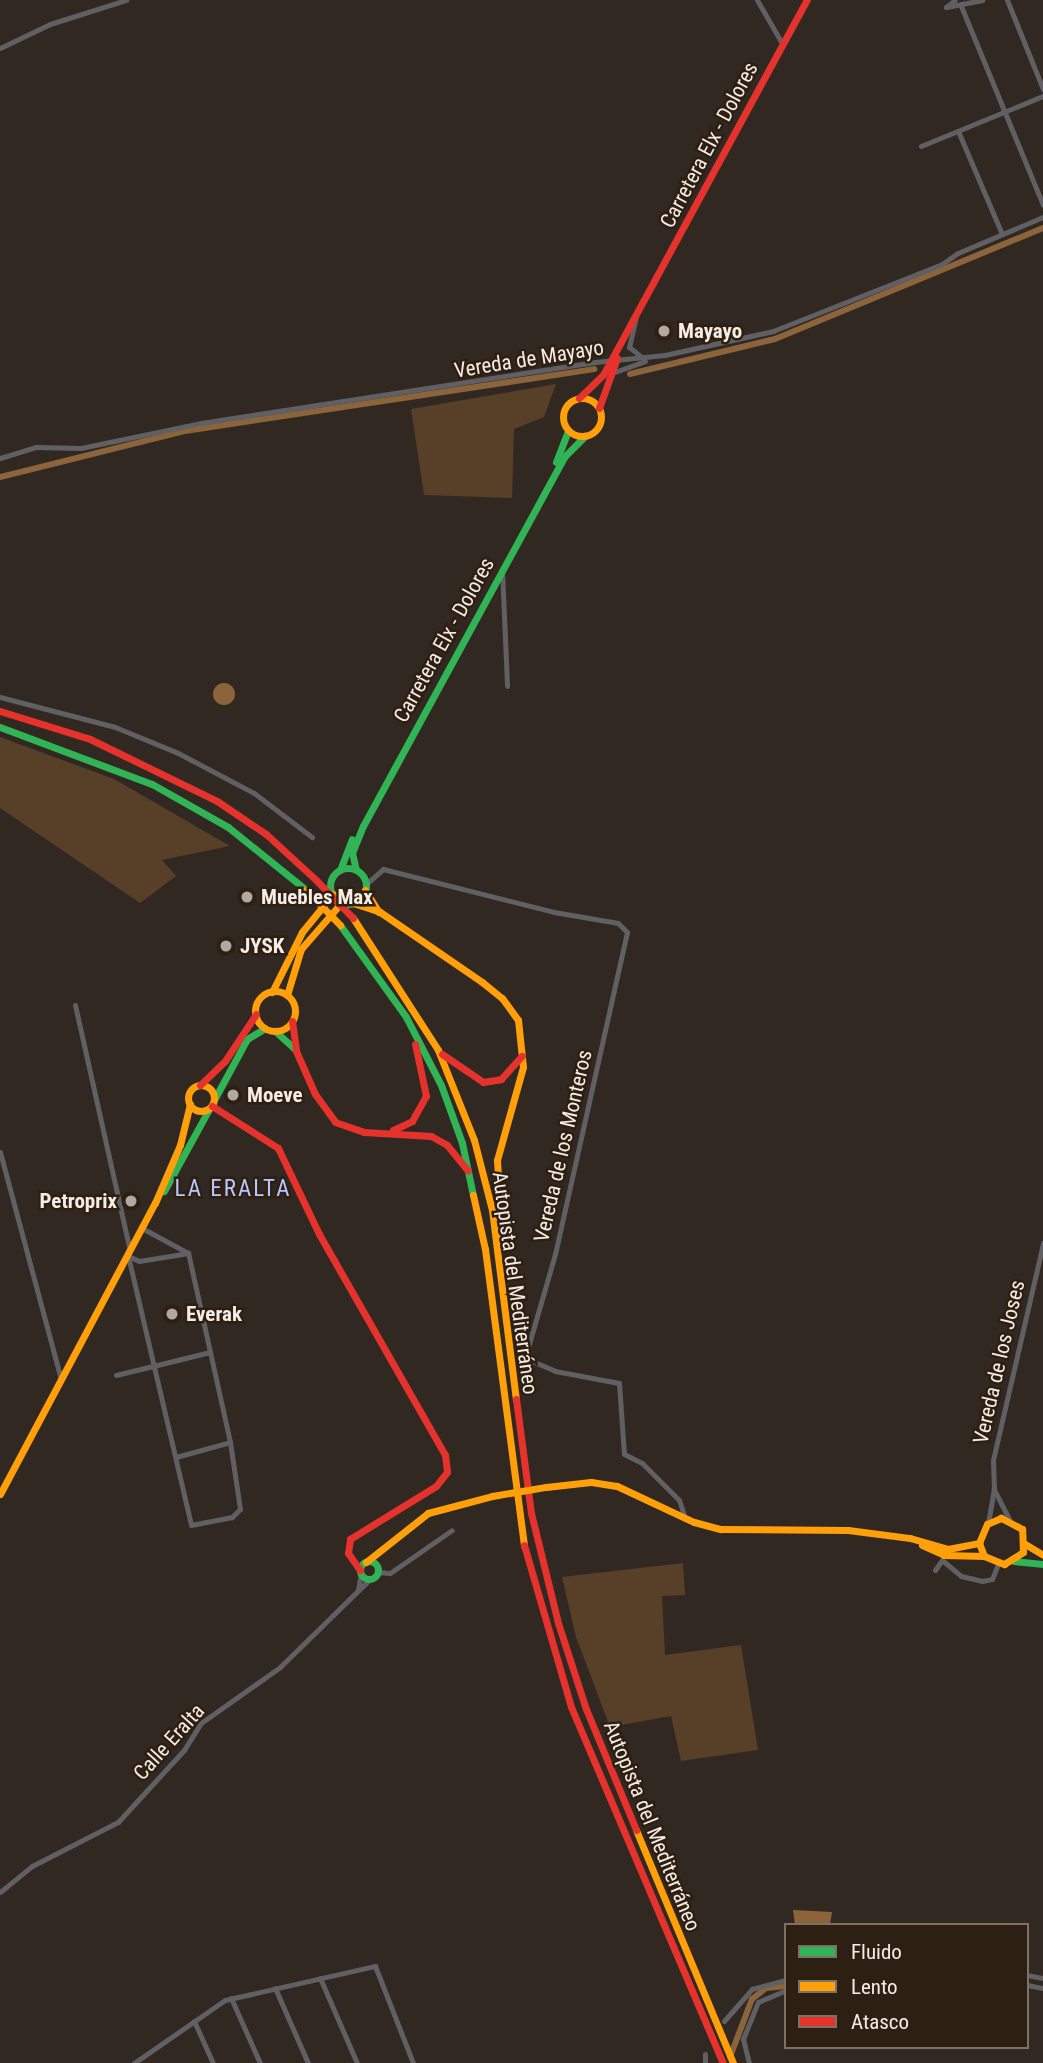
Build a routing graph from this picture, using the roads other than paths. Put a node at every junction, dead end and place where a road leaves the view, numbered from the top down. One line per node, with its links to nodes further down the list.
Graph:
1 (127, 0): 9 (street)
2 (757, 0): 8 (street)
3 (807, 0): 8 (main road, Carretera Elx - Dolores)
4 (955, 0): 7 (street)
5 (982, 0): 7 (street)
6 (1007, 0): 10 (street)
7 (961, 6): 12 (street)
8 (783, 45): 18 (main road, Carretera Elx - Dolores)
9 (0, 48)
10 (1043, 89)
11 (1043, 96): 12 (street)
12 (1003, 112): 13 (street); 15 (street)
13 (958, 131): 14 (street); 17 (street)
14 (921, 146)
15 (1043, 205)
16 (1043, 217): 17 (street, Vereda de Mayayo)
17 (1002, 234): 19 (street, Vereda de Mayayo)
18 (636, 317): 20 (street); 21 (main road, Carretera Elx - Dolores)
19 (665, 355): 20 (street, Vereda de Mayayo); 22 (street)
20 (652, 357): 21 (street, Vereda de Mayayo)
21 (613, 361): 22 (main road, Carretera Elx - Dolores); 23 (main road, Carretera Elx - Dolores); 27 (street, Vereda de Mayayo)
22 (610, 374): 24 (main road, Carretera Elx - Dolores)
23 (579, 398): 24 (main road); 25 (main road)
24 (599, 409): 26 (main road)
25 (568, 431): 26 (main road); 34 (main road, Carretera Elx - Dolores)
26 (585, 436): 28 (main road, Carretera Elx - Dolores)
27 (0, 458)
28 (502, 570): 29 (street); 35 (main road, Carretera Elx - Dolores)
29 (507, 686)
30 (0, 697): 33 (street)
31 (0, 711): 49 (main road, Autopista del Mediterráneo, bridge)
32 (0, 727): 45 (main road, Autopista del Mediterráneo, bridge)
33 (312, 837)
34 (340, 870): 35 (main road); 37 (main road)
35 (356, 870): 36 (main road)
36 (365, 887): 39 (main road); 40 (main road); 72 (street, Vereda de los Monteros)
37 (332, 894): 38 (main road); 41 (main road)
38 (342, 902): 39 (main road); 42 (main road)
39 (353, 902): 40 (main road)
40 (380, 912): 51 (main road)
41 (272, 992): 42 (main road); 44 (main road)
42 (287, 995): 46 (main road)
43 (75, 1004): 61 (street)
44 (256, 1014): 47 (main road); 52 (main road)
45 (406, 1017): 55 (main road); 57 (main road, Autopista del Mediterráneo)
46 (292, 1021): 48 (main road); 50 (main road)
47 (265, 1028): 48 (main road); 54 (main road)
48 (275, 1031): 50 (main road)
49 (438, 1050): 51 (main road); 63 (main road, Autopista del Mediterráneo)
50 (296, 1051): 55 (main road)
51 (524, 1052): 63 (main road)
52 (200, 1085): 53 (main road); 54 (main road)
53 (190, 1104): 54 (main road); 58 (main road)
54 (212, 1104): 58 (main road); 85 (main road)
55 (388, 1132): 57 (main road)
56 (0, 1152): 67 (street)
57 (472, 1176): 107 (main road, Autopista del Mediterráneo)
58 (155, 1203): 59 (main road)
59 (142, 1228): 61 (main road); 62 (street)
60 (1043, 1243): 70 (street, Vereda de los Joses)
61 (129, 1253): 62 (street); 65 (street); 67 (main road)
62 (188, 1253): 64 (street)
63 (501, 1276): 99 (main road, Autopista del Mediterráneo)
64 (210, 1352): 65 (street); 68 (street)
65 (154, 1365): 66 (street); 69 (street)
66 (116, 1375)
67 (61, 1380): 71 (main road)
68 (230, 1442): 69 (street); 69 (street)
69 (176, 1457)
70 (994, 1489): 73 (street, Vereda de los Joses); 74 (street, Vereda de los Joses)
71 (0, 1494)
72 (685, 1519): 76 (main road); 79 (main road, bridge)
73 (1009, 1519): 74 (main road); 78 (main road)
74 (988, 1523): 77 (main road)
75 (452, 1530): 86 (street)
76 (909, 1538): 77 (main road); 81 (main road)
77 (979, 1543): 81 (main road)
78 (1025, 1544): 80 (main road); 82 (main road)
79 (385, 1546): 85 (main road); 86 (main road)
80 (1043, 1555)
81 (984, 1556): 83 (main road)
82 (1013, 1561): 83 (main road); 84 (main road)
83 (998, 1564): 87 (street)
84 (1043, 1564)
85 (363, 1567): 86 (main road); 88 (main road); 89 (street)
86 (377, 1569): 88 (main road)
87 (935, 1570)
88 (370, 1579): 89 (street, Calle Eralta)
89 (353, 1599): 90 (street, Calle Eralta)
90 (0, 1892)
91 (320, 1978): 93 (street); 104 (street); 105 (street)
92 (784, 1981): 97 (street)
93 (275, 1988): 95 (street); 103 (street)
94 (784, 1991): 108 (street)
95 (231, 1998): 96 (street); 102 (street)
96 (194, 2021): 100 (street); 101 (street)
97 (724, 2021)
98 (705, 2054): 106 (street)
99 (731, 2058)
100 (134, 2063)
101 (213, 2063)
102 (260, 2063)
103 (308, 2063)
104 (357, 2063)
105 (413, 2063)
106 (705, 2063)
107 (723, 2063)
108 (749, 2063)

